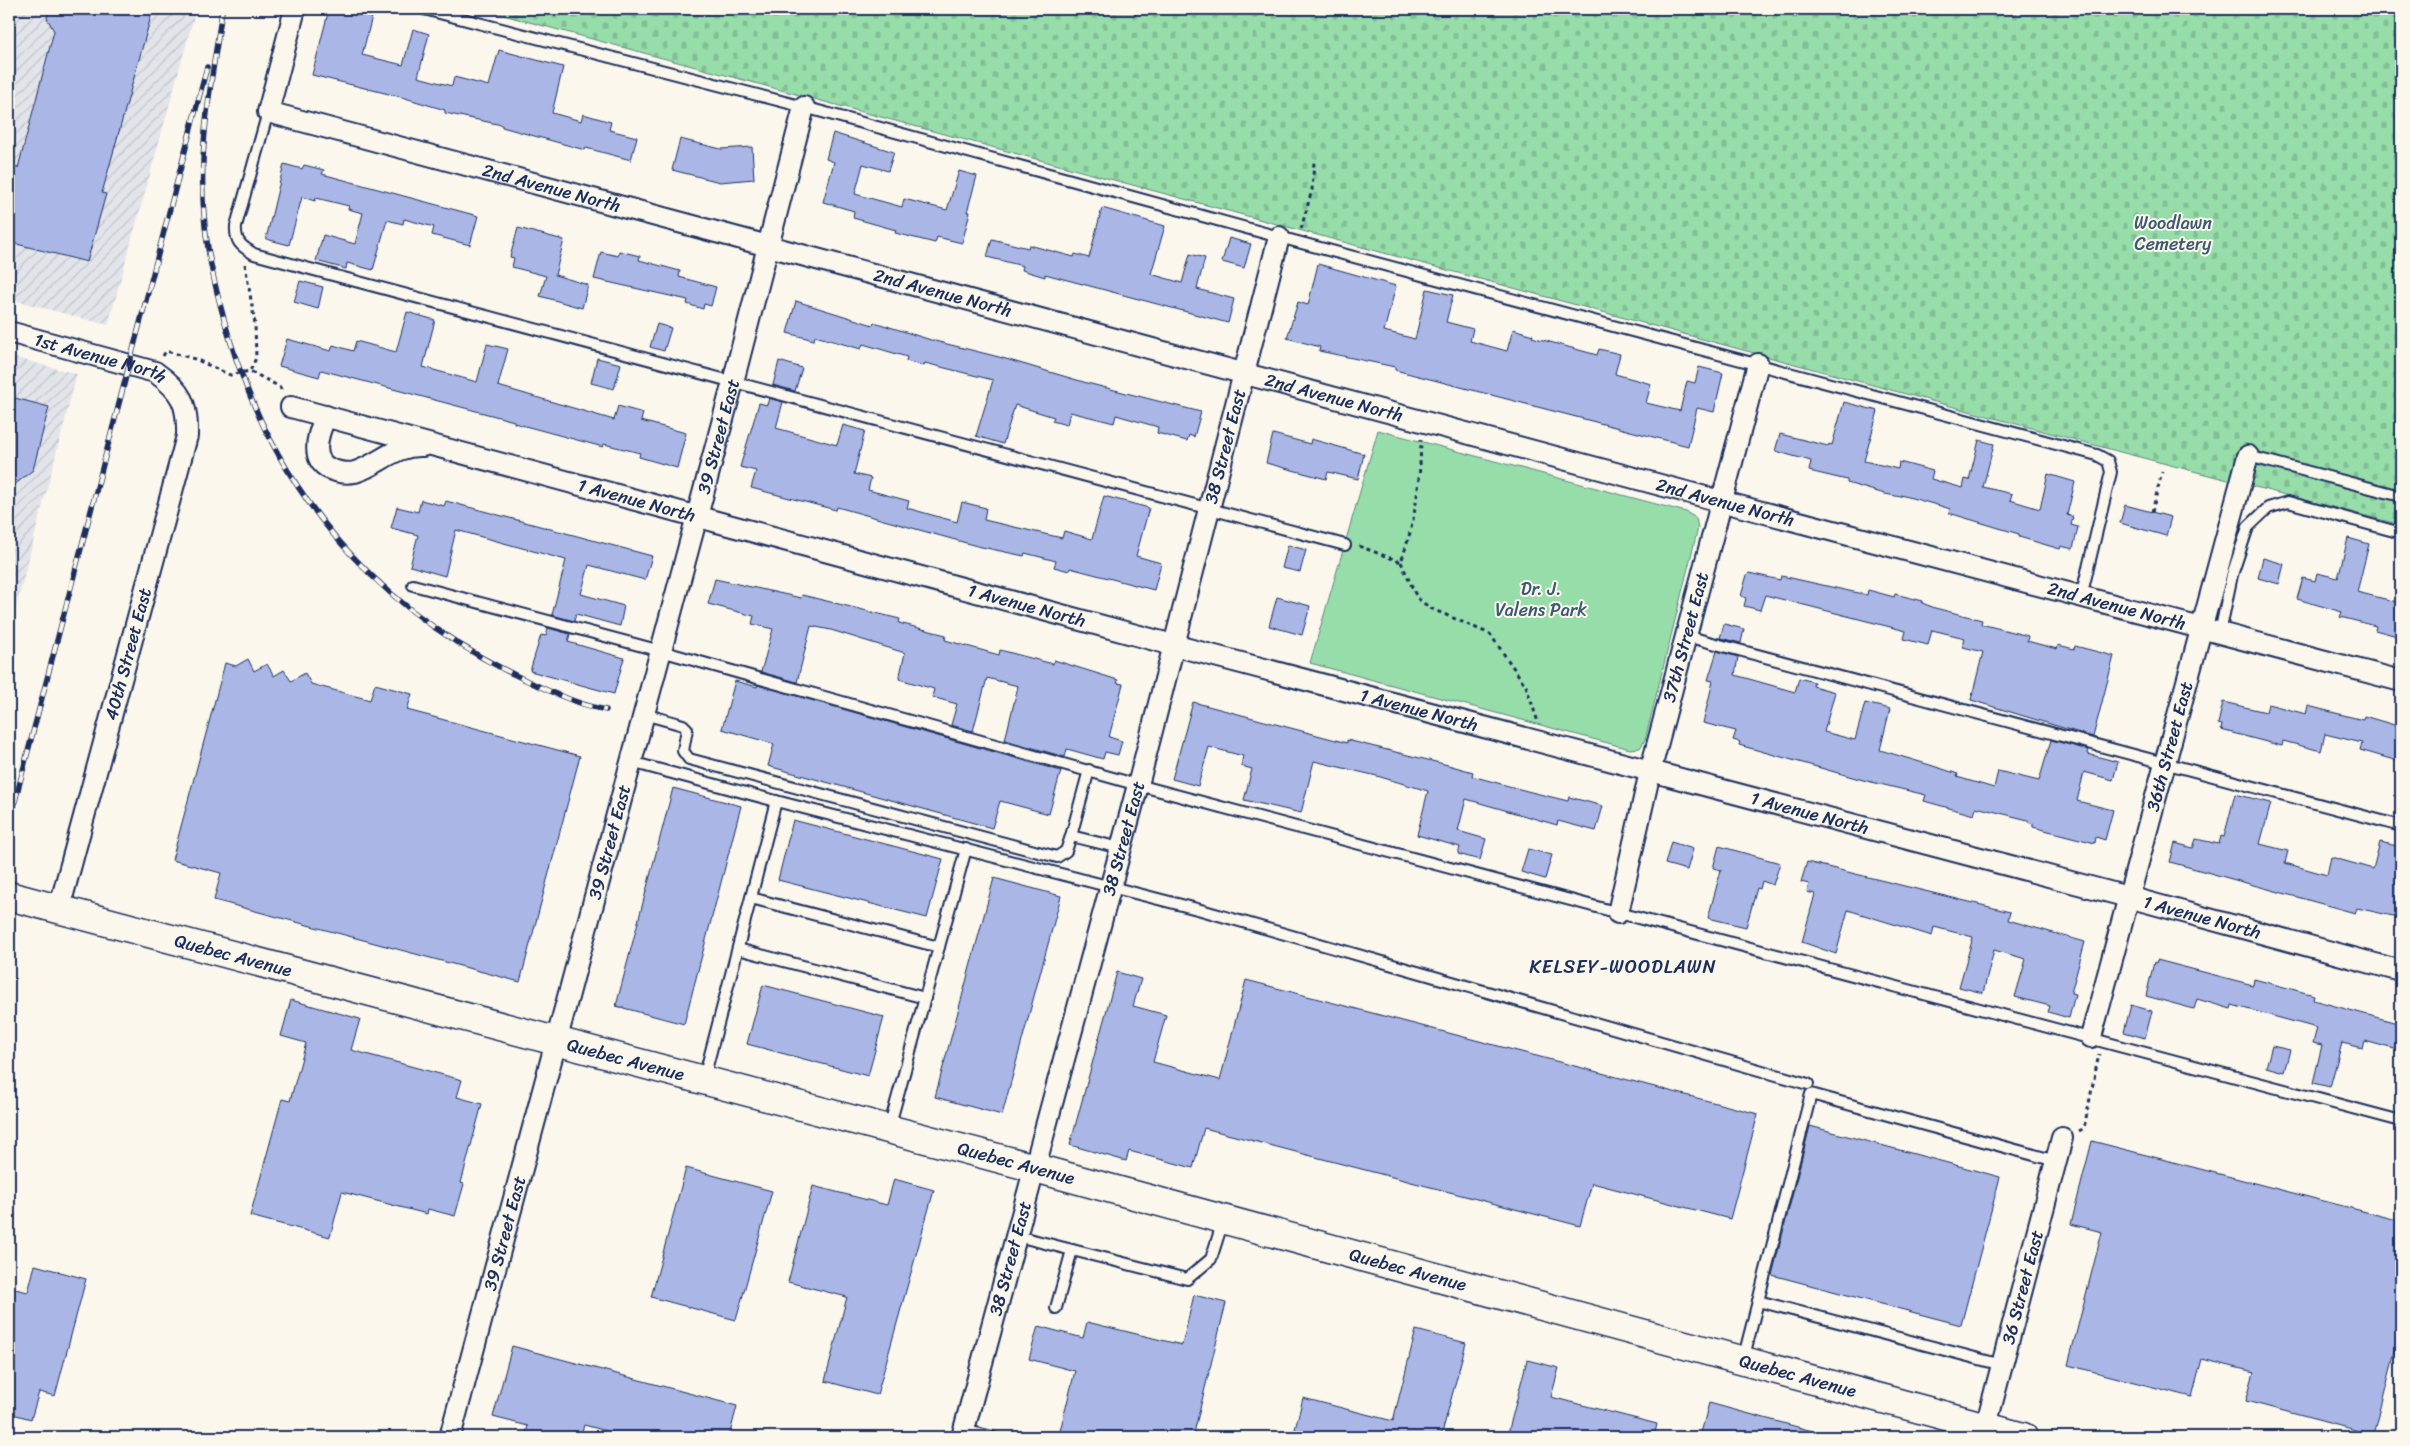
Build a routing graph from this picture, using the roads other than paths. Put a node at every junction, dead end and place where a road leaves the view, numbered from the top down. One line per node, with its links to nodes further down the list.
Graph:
1 (295, 9): 4 (street)
2 (424, 9): 3 (lane)
3 (804, 107): 5 (lane); 6 (street, 39 Street East)
4 (268, 112): 6 (street, 2nd Avenue North); 10 (lane)
5 (1288, 240): 8 (lane); 9 (street, 38 Street East)
6 (769, 247): 9 (street, 2nd Avenue North); 10 (street, 39 Street East)
7 (9, 332): 11 (street, 1st Avenue North)
8 (1758, 364): 17 (street, 37th Street East); 23 (lane)
9 (1244, 372): 17 (street, 2nd Avenue North); 18 (street, 38 Street East)
10 (733, 382): 18 (lane); 19 (street, 39 Street East)
11 (182, 398): 44 (street, 40th Street East)
12 (291, 407): 13 (street, 1 Avenue North)
13 (326, 416): 14 (street, 1 Avenue North); 14 (street, 1 Avenue North)
14 (435, 447): 19 (street, 1 Avenue North)
15 (2248, 456): 16 (lane); 24 (street, 36th Street East)
16 (2401, 496)
17 (1720, 501): 23 (street, 2nd Avenue North); 25 (street, 37th Street East)
18 (1209, 509): 21 (lane); 26 (street, 38 Street East)
19 (696, 517): 26 (street, 1 Avenue North); 27 (street, 39 Street East)
20 (2401, 533): 24 (lane)
21 (1345, 545)
22 (413, 585): 27 (lane)
23 (2081, 597): 24 (street, 2nd Avenue North)
24 (2211, 630): 28 (street, 2nd Avenue North); 31 (street, 36th Street East)
25 (1686, 636): 31 (lane); 33 (street, 37th Street East)
26 (1173, 645): 33 (street, 1 Avenue North); 34 (street, 38 Street East)
27 (661, 651): 29 (street, 39 Street East); 32 (lane)
28 (2401, 681)
29 (644, 714): 30 (street, 39 Street East); 37 (lane)
30 (631, 762): 35 (lane); 51 (street, 39 Street East)
31 (2164, 763): 36 (lane); 42 (street, 36th Street East)
32 (1089, 770): 34 (lane); 37 (lane)
33 (1650, 772): 42 (street, 1 Avenue North); 45 (street, 37th Street East)
34 (1138, 785): 38 (street, 38 Street East); 45 (lane)
35 (776, 801): 39 (lane); 43 (lane)
36 (2401, 826)
37 (1071, 836): 38 (lane)
38 (1120, 848): 40 (street, 38 Street East)
39 (966, 849): 40 (lane); 46 (lane)
40 (1110, 885): 53 (lane); 58 (street, 38 Street East)
41 (9, 896): 44 (street, Quebec Avenue)
42 (2128, 897): 48 (street, 1 Avenue North); 50 (street, 36th Street East)
43 (751, 898): 46 (lane); 47 (lane)
44 (59, 909): 51 (street, Quebec Avenue)
45 (1618, 914): 50 (lane)
46 (938, 947): 49 (lane)
47 (738, 949): 49 (lane); 52 (lane)
48 (2401, 971)
49 (925, 998): 55 (lane)
50 (2091, 1037): 54 (lane)
51 (556, 1041): 52 (street, Quebec Avenue); 68 (street, 39 Street East)
52 (704, 1080): 55 (street, Quebec Avenue)
53 (1808, 1084)
54 (2401, 1121)
55 (888, 1129): 58 (street, Quebec Avenue)
56 (2062, 1138): 57 (street, 36 Street East)
57 (2056, 1161): 62 (lane); 65 (street, 36 Street East)
58 (1035, 1168): 59 (street, Quebec Avenue); 60 (street, 38 Street East)
59 (1224, 1218): 61 (lane); 64 (street, Quebec Avenue)
60 (1017, 1236): 61 (lane); 67 (street, 38 Street East)
61 (1072, 1250): 63 (lane)
62 (1758, 1301): 64 (lane); 65 (lane)
63 (1056, 1308)
64 (1742, 1361): 66 (street, Quebec Avenue)
65 (2002, 1365): 66 (street, 36 Street East)
66 (1984, 1432): 70 (street, Quebec Avenue)
67 (964, 1434): 69 (lane)
68 (450, 1437)
69 (992, 1437)
70 (2023, 1437)

